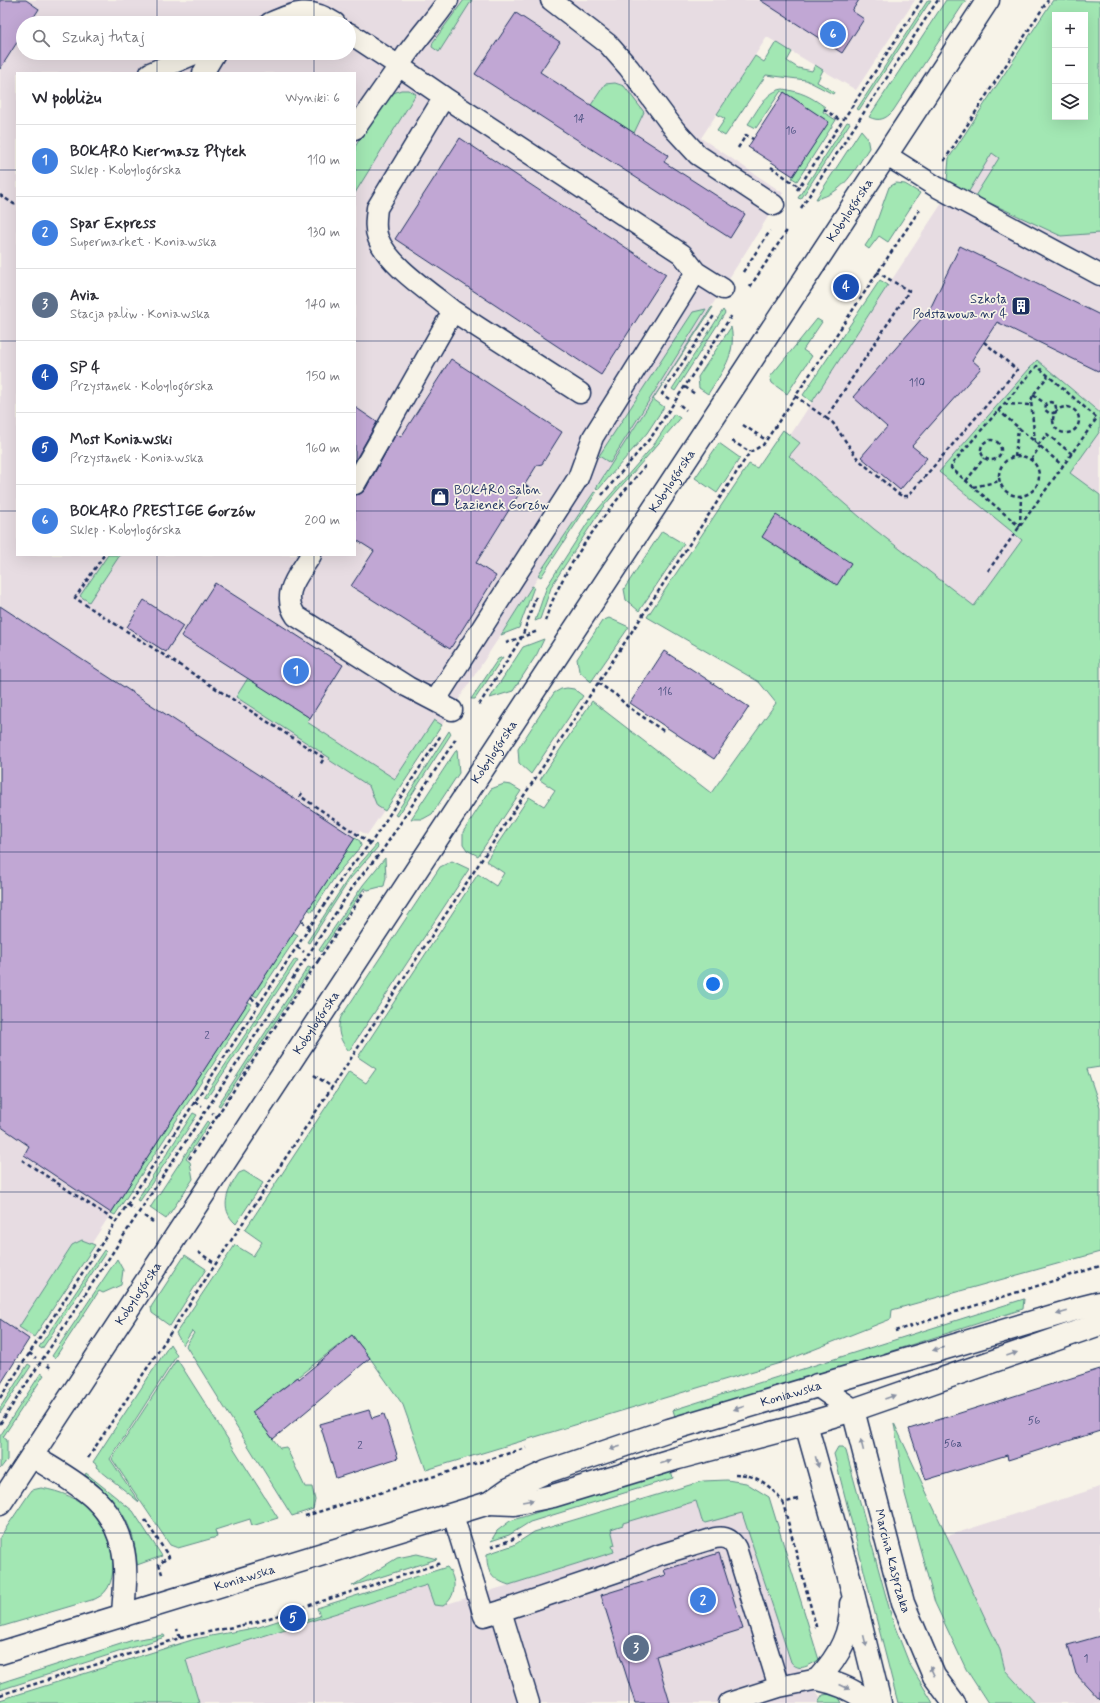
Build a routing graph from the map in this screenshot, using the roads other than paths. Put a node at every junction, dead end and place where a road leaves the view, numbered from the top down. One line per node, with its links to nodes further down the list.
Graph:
1 (448, 0): 9 (lane)
2 (551, 0): 15 (lane)
3 (988, 0): 14 (main road, Kobylogórska)
4 (286, 16): 5 (lane)
5 (324, 16)
6 (356, 38): 9 (lane)
7 (181, 60): 10 (lane)
8 (211, 60): 11 (lane)
9 (399, 66): 12 (lane); 13 (lane)
10 (152, 72)
11 (204, 72)
12 (444, 97): 16 (lane); 19 (lane)
13 (356, 128)
14 (886, 155): 17 (lane); 28 (main road, Kobylogórska)
15 (774, 205)
16 (696, 272): 18 (lane); 22 (lane)
17 (1100, 275)
18 (723, 289)
19 (453, 311): 20 (lane); 21 (lane)
20 (580, 393)
21 (356, 482)
22 (310, 556)
23 (1100, 1303): 25 (main road, Koniawska, one-way to 25)
24 (1100, 1324): 26 (main road, Koniawska, one-way to 24)
25 (817, 1385): 26 (main road); 27 (main road); 29 (main road, Koniawska, one-way to 29)
26 (853, 1410): 27 (main road, Koniawska); 42 (main road, Marcina Kasprzaka, one-way to 26)
27 (806, 1424): 29 (main road, Koniawska, one-way to 27); 32 (main road, one-way to 32)
28 (32, 1456): 30 (main road, Kobylogórska); 34 (main road)
29 (489, 1503): 31 (main road, Koniawska)
30 (0, 1504)
31 (453, 1514): 33 (lane); 34 (main road, Koniawska)
32 (848, 1573): 36 (main road); 41 (main road, one-way to 41)
33 (501, 1611): 37 (lane); 38 (lane)
34 (123, 1616): 35 (main road, Koniawska)
35 (0, 1653)
36 (818, 1679): 37 (lane); 40 (main road, one-way to 40)
37 (779, 1687): 39 (lane)
38 (530, 1703)
39 (729, 1703)
40 (868, 1703)
41 (880, 1703)
42 (954, 1703)

